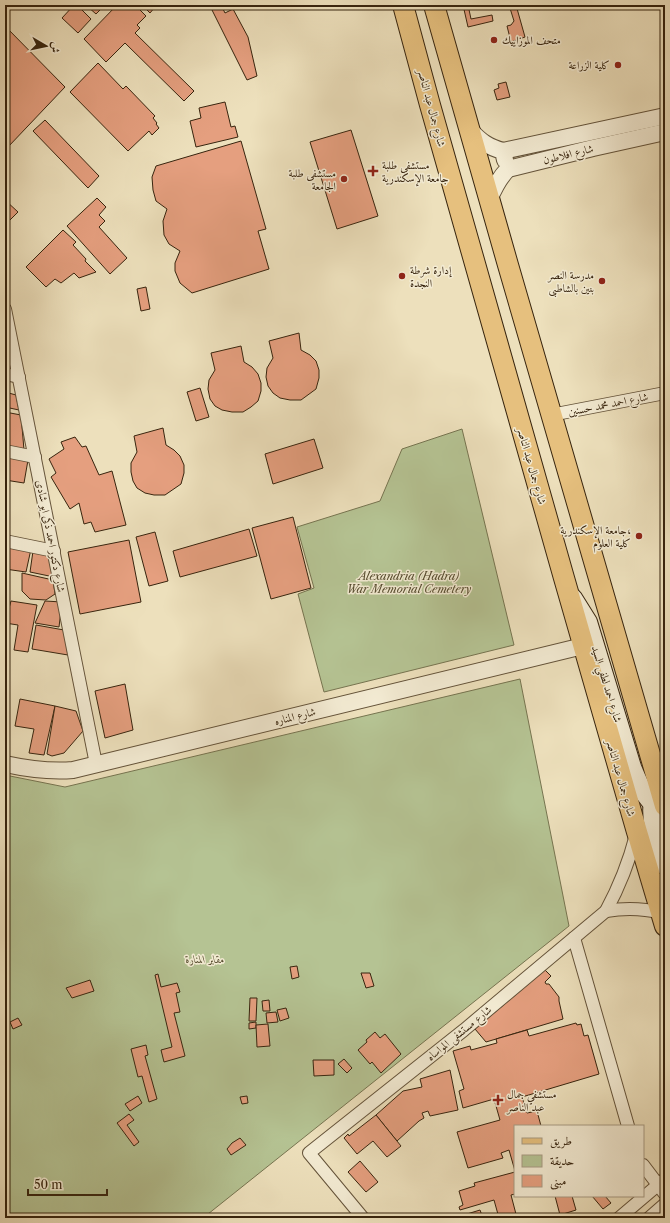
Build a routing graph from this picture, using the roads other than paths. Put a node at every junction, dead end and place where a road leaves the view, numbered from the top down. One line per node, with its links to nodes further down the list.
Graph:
1 (404, 5): 12 (main road, شارع جمال عبد الناصر)
2 (434, 5): 5 (main road)
3 (661, 125): 4 (street, شارع افلاطون)
4 (642, 129): 6 (street, شارع افلاطون); 7 (street, شارع افلاطون)
5 (470, 130): 8 (street); 10 (main road)
6 (589, 132): 7 (street); 8 (street, شارع افلاطون)
7 (593, 148): 9 (street, شارع افلاطون)
8 (503, 151): 9 (street)
9 (508, 169): 10 (street)
10 (490, 200): 11 (main road)
11 (508, 265): 12 (main road); 13 (main road)
12 (478, 274): 14 (main road, شارع جمال عبد الناصر)
13 (515, 288): 14 (main road); 19 (main road)
14 (484, 296): 24 (main road, شارع جمال عبد الناصر)
15 (5, 309): 17 (street, شارع دكتور احمد ذكى ابو شادى)
16 (5, 374): 17 (street)
17 (19, 377): 21 (street, شارع دكتور احمد ذكى ابو شادى)
18 (665, 393): 19 (street, شارع احمد محمد حسنين)
19 (551, 415): 28 (main road)
20 (5, 451): 21 (street)
21 (35, 457): 23 (street, شارع دكتور احمد ذكى ابو شادى)
22 (5, 541): 23 (street)
23 (54, 550): 27 (street, شارع دكتور احمد ذكى ابو شادى)
24 (567, 590): 25 (main road, شارع جمال عبد الناصر); 29 (main road, شارع احمد لطفي السيد)
25 (583, 646): 27 (street, شارع المناره); 30 (main road, شارع جمال عبد الناصر)
26 (5, 764): 27 (street, شارع المناره)
27 (96, 764)
28 (662, 783): 29 (main road)
29 (661, 807): 31 (main road)
30 (637, 832): 32 (street, شارع مستشفى المواساه); 33 (main road, شارع جمال عبد الناصر)
31 (665, 866)
32 (606, 911): 33 (street); 34 (street, شارع مستشفى المواساه)
33 (663, 920)
34 (574, 938): 35 (street); 39 (street, شارع مستشفى المواساه)
35 (628, 1125)
36 (644, 1166): 37 (street)
37 (663, 1186): 40 (street)
38 (665, 1204): 41 (street)
39 (363, 1218)
40 (619, 1218)
41 (649, 1218)

